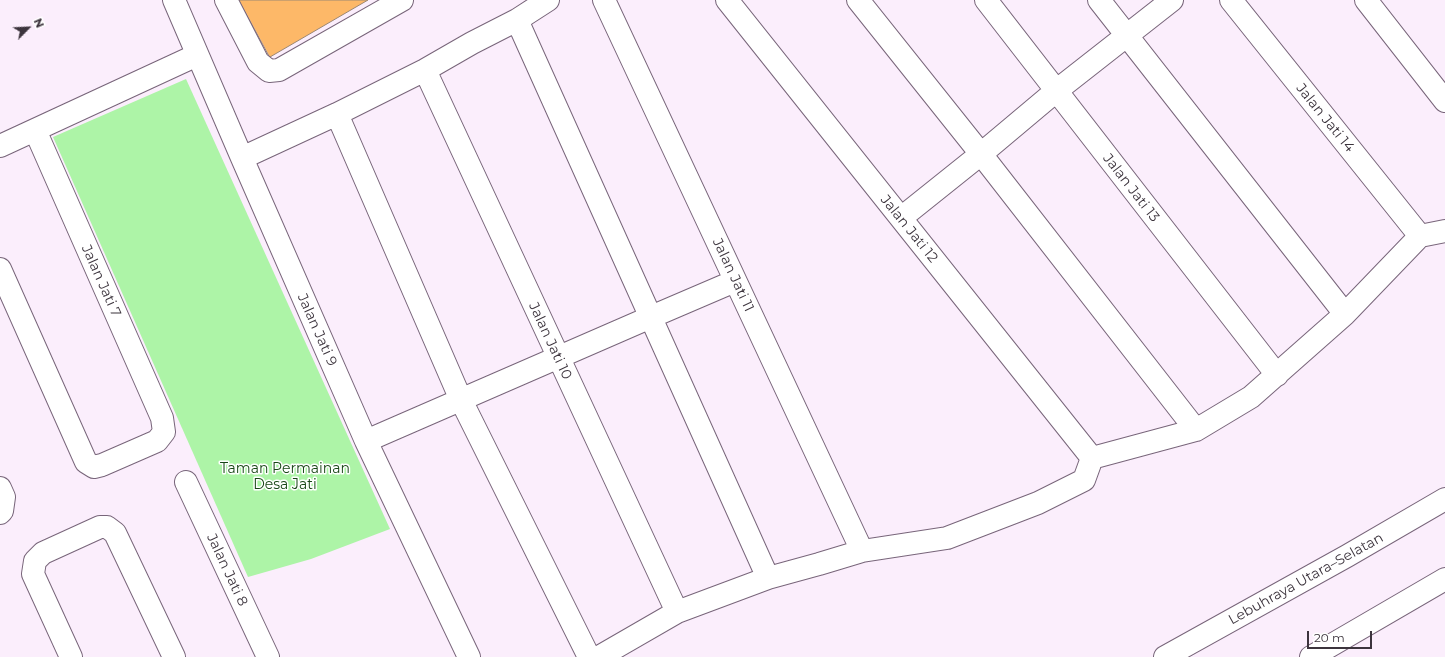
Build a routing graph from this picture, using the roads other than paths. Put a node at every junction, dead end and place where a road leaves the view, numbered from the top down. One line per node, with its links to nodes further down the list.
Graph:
1 (174, 0): 15 (main road, Jalan Jati 9)
2 (226, 0): 3 (main road)
3 (402, 0)
4 (548, 0): 13 (main road)
5 (604, 0): 28 (main road, Jalan Jati 11)
6 (727, 0): 24 (main road, Jalan Jati 12)
7 (858, 0): 22 (main road)
8 (986, 0): 17 (main road, Jalan Jati 13)
9 (1099, 0): 14 (main road)
10 (1172, 0): 14 (main road)
11 (1231, 0): 26 (main road, Jalan Jati 14)
12 (1366, 0): 18 (main road)
13 (517, 20): 16 (main road); 30 (main road)
14 (1126, 36): 17 (main road); 29 (main road)
15 (197, 55): 20 (main road); 23 (main road, Jalan Jati 9)
16 (425, 70): 19 (main road); 31 (main road, Jalan Jati 10)
17 (1056, 91): 22 (main road); 32 (main road, Jalan Jati 13)
18 (1445, 101)
19 (337, 114): 23 (main road); 33 (main road)
20 (35, 130): 21 (main road); 27 (main road, Jalan Jati 7)
21 (0, 146)
22 (981, 154): 24 (main road); 34 (main road)
23 (242, 158): 35 (main road, Jalan Jati 9)
24 (901, 218): 36 (main road, Jalan Jati 12)
25 (1445, 231): 26 (main road)
26 (1420, 236): 29 (main road)
27 (0, 269)
28 (735, 281): 30 (main road); 41 (main road, Jalan Jati 11)
29 (1345, 314): 32 (main road)
30 (651, 316): 31 (main road); 42 (main road)
31 (558, 358): 33 (main road); 44 (main road, Jalan Jati 10)
32 (1277, 375): 34 (main road)
33 (462, 400): 35 (main road); 49 (main road)
34 (1196, 430): 36 (main road)
35 (366, 441): 48 (main road, Jalan Jati 9)
36 (1092, 458): 41 (main road)
37 (186, 482): 47 (main road, Jalan Jati 8)
38 (0, 488): 40 (main road)
39 (1445, 499): 51 (main road, Lebuhraya Utara–Selatan)
40 (1, 512)
41 (862, 551): 42 (main road)
42 (768, 578): 44 (main road)
43 (1445, 579): 52 (main road)
44 (677, 612): 50 (main road)
45 (71, 657): 46 (main road)
46 (174, 657)
47 (268, 657)
48 (469, 657)
49 (589, 657)
50 (599, 657)
51 (1165, 657)
52 (1311, 657)

